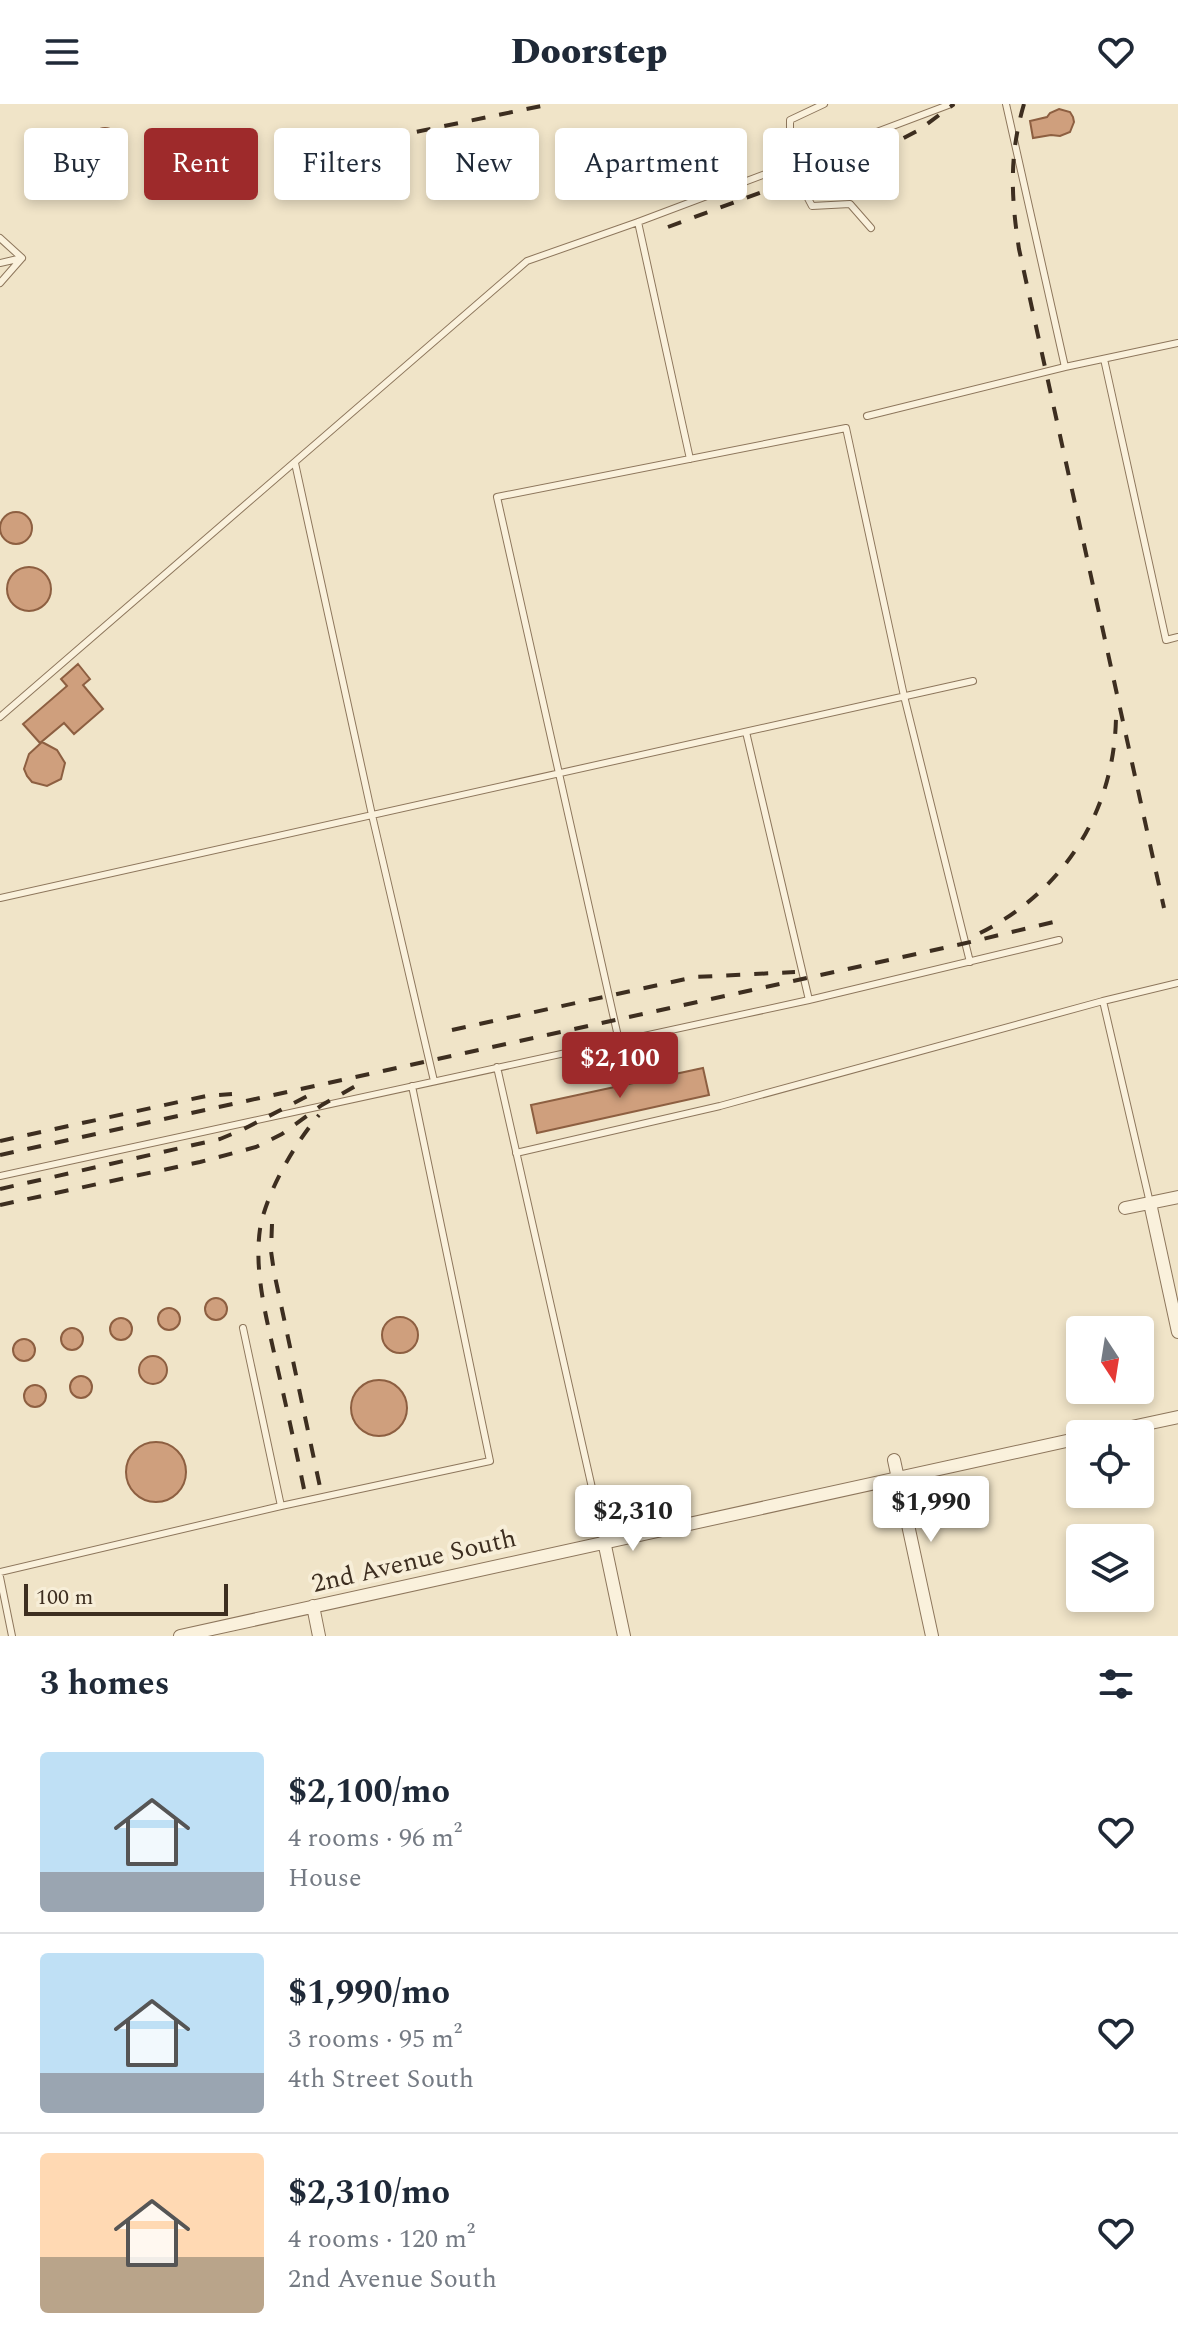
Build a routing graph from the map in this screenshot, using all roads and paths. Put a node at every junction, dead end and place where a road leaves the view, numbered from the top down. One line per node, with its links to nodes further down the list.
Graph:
1 (824, 104): 4 (lane)
2 (951, 104): 5 (lane)
3 (1006, 104): 16 (lane)
4 (790, 128)
5 (887, 128)
6 (763, 174): 8 (lane)
7 (809, 200): 9 (lane)
8 (638, 222): 18 (lane); 19 (lane)
9 (871, 228)
10 (0, 238): 11 (lane)
11 (22, 258): 12 (lane); 13 (lane)
12 (0, 263)
13 (0, 283)
14 (1178, 343): 15 (lane)
15 (1104, 359): 16 (lane); 20 (lane)
16 (1065, 367): 17 (lane)
17 (867, 416)
18 (690, 459): 22 (lane); 25 (lane)
19 (295, 463): 23 (lane); 26 (lane)
20 (1178, 637)
21 (973, 681): 22 (lane)
22 (904, 696): 24 (lane); 29 (lane)
23 (0, 717)
24 (746, 732): 25 (lane); 31 (lane)
25 (559, 773): 26 (lane); 33 (lane)
26 (372, 815): 27 (lane); 35 (lane)
27 (0, 898)
28 (1059, 940): 29 (lane)
29 (970, 962): 31 (lane)
30 (1178, 983): 32 (lane)
31 (809, 1000): 33 (lane)
32 (1103, 1001): 37 (lane); 40 (lane)
33 (619, 1041): 34 (lane)
34 (497, 1067): 35 (lane); 37 (lane)
35 (434, 1081): 36 (lane)
36 (412, 1086): 38 (lane); 49 (lane)
37 (516, 1153): 50 (lane)
38 (0, 1176)
39 (1178, 1197): 40 (street)
40 (1150, 1203): 41 (street); 43 (street)
41 (1125, 1208)
42 (243, 1328): 49 (lane)
43 (1178, 1332)
44 (1178, 1417): 45 (street)
45 (1154, 1422)
46 (1066, 1441): 48 (street, 2nd Avenue South)
47 (894, 1460): 48 (street)
48 (898, 1478): 50 (street, 2nd Avenue South); 57 (street)
49 (281, 1506): 51 (lane)
50 (604, 1541): 52 (street, 2nd Avenue South); 56 (street)
51 (0, 1574): 53 (lane)
52 (313, 1606): 54 (street, 2nd Avenue South); 55 (street)
53 (12, 1636)
54 (180, 1636)
55 (319, 1636)
56 (624, 1636)
57 (932, 1636)

